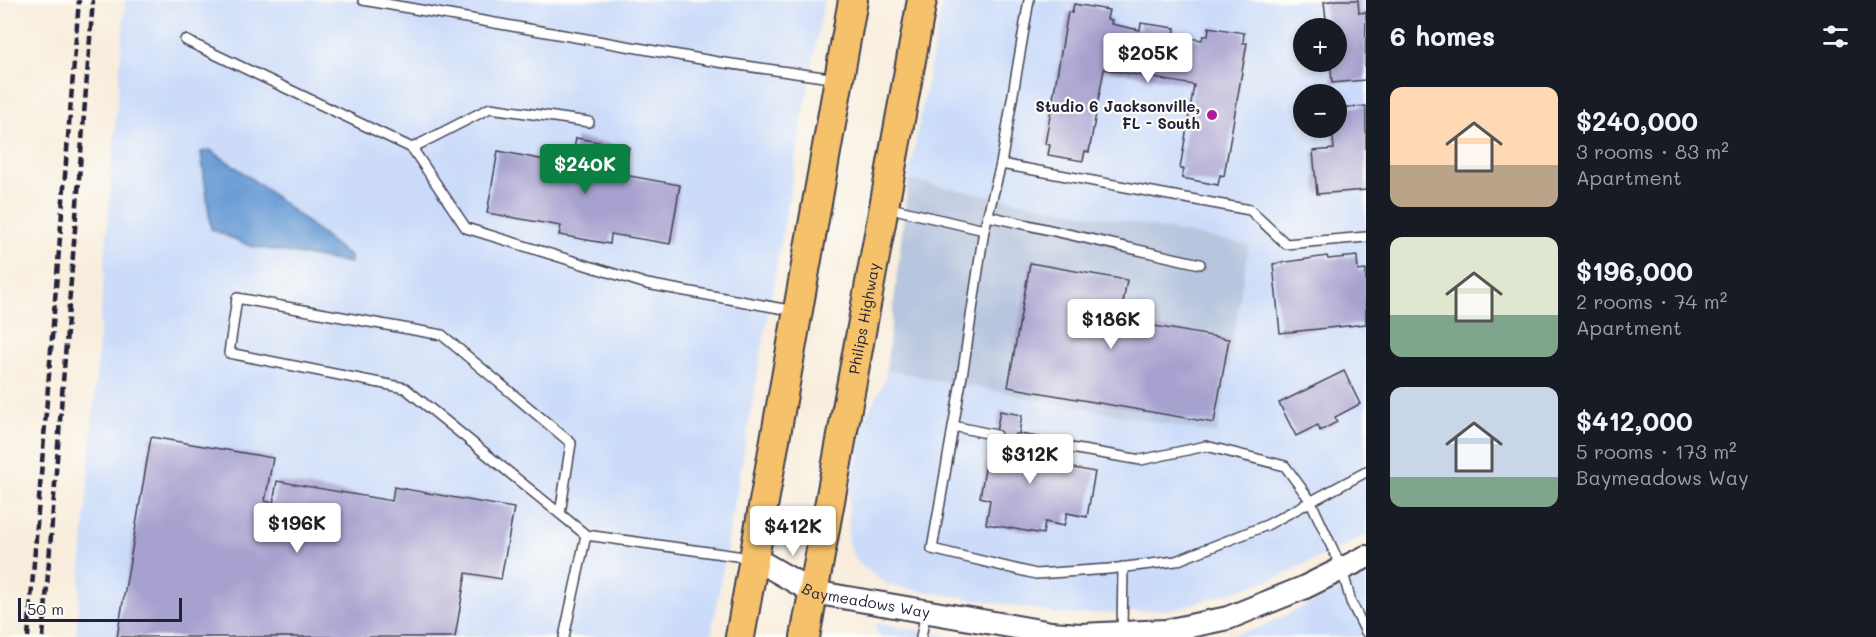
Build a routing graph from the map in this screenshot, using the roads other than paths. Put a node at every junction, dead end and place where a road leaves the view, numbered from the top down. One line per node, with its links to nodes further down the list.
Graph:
1 (363, 0): 6 (lane)
2 (853, 0): 6 (main road)
3 (922, 0): 10 (main road, Philips Highway)
4 (1029, 0): 9 (lane)
5 (185, 40): 8 (lane)
6 (840, 79): 15 (main road)
7 (589, 122): 8 (lane)
8 (412, 148): 15 (lane)
9 (1001, 164): 11 (lane); 13 (lane)
10 (884, 206): 12 (lane); 27 (main road, Philips Highway)
11 (988, 216): 12 (lane); 14 (lane)
12 (984, 230): 16 (lane)
13 (1366, 237)
14 (1200, 264)
15 (798, 311): 24 (main road)
16 (953, 426): 17 (lane); 25 (lane)
17 (996, 435)
18 (1018, 439): 20 (lane)
19 (1366, 472): 20 (lane)
20 (1310, 500): 25 (lane); 26 (lane)
21 (560, 514): 21 (lane); 22 (lane)
22 (586, 535): 24 (lane); 31 (lane)
23 (1366, 557): 26 (street, Baymeadows Way)
24 (754, 558): 27 (street, Baymeadows Way); 32 (main road)
25 (1124, 567): 30 (lane)
26 (1341, 569): 29 (lane); 30 (street, Baymeadows Way)
27 (813, 592): 28 (street, Baymeadows Way); 33 (main road, Philips Highway)
28 (926, 611): 30 (street, Baymeadows Way); 34 (lane)
29 (1366, 632)
30 (1123, 635)
31 (564, 637)
32 (740, 637)
33 (805, 637)
34 (921, 637)

